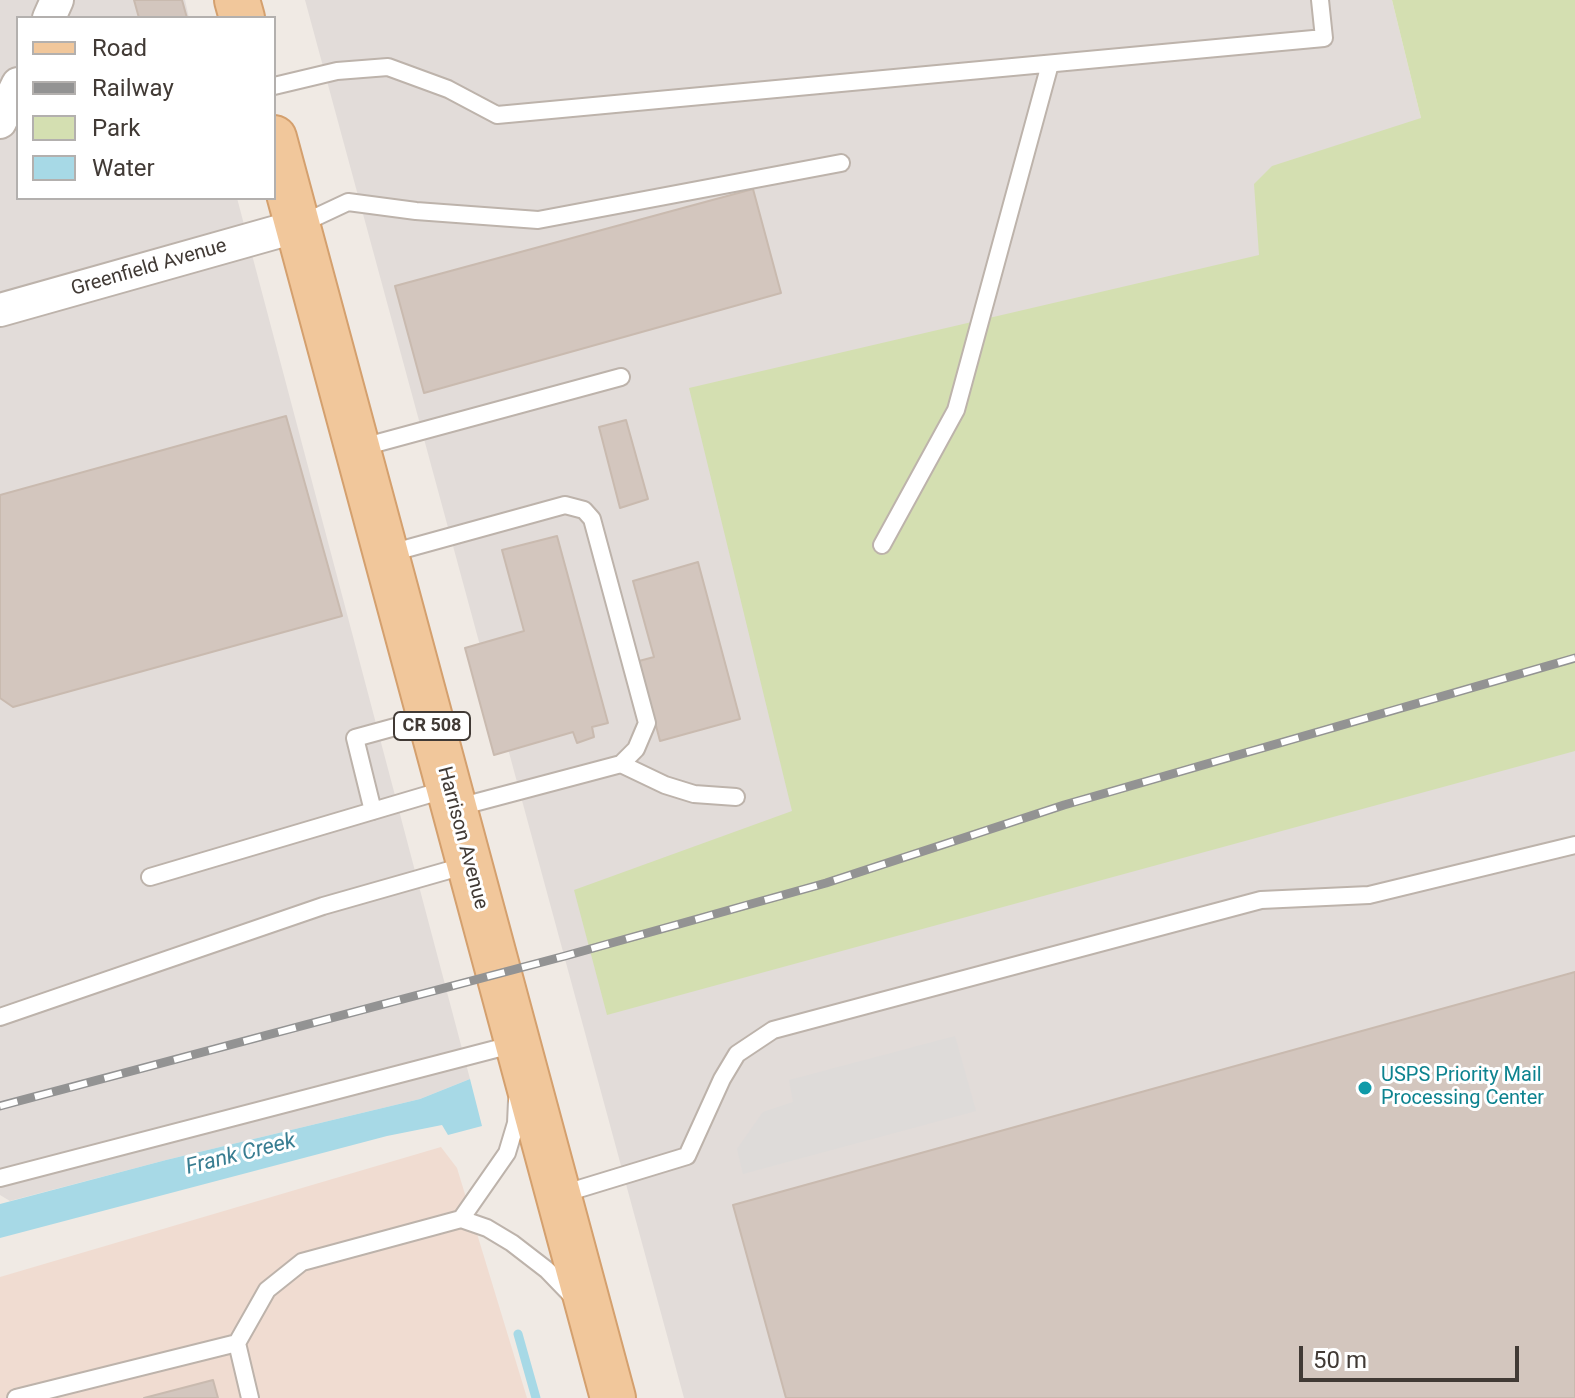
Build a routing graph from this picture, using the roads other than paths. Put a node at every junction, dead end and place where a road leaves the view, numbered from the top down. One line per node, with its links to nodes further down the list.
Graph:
1 (1320, 0): 2 (lane)
2 (1050, 64): 3 (lane); 12 (lane)
3 (276, 86)
4 (16, 88): 5 (street)
5 (0, 122)
6 (276, 145): 8 (main road, Harrison Avenue / CR 508)
7 (841, 163): 8 (lane)
8 (298, 226): 9 (street, Greenfield Avenue); 11 (main road, Harrison Avenue / CR 508)
9 (0, 310)
10 (621, 377): 11 (lane)
11 (357, 449): 13 (main road, Harrison Avenue / CR 508)
12 (882, 545)
13 (386, 554): 14 (main road, Harrison Avenue / CR 508); 15 (lane)
14 (429, 717): 17 (main road, Harrison Avenue / CR 508); 18 (lane)
15 (621, 764): 16 (lane); 17 (lane)
16 (736, 797)
17 (451, 799): 18 (lane); 20 (main road, Harrison Avenue / CR 508)
18 (373, 811): 21 (lane)
19 (1575, 845): 25 (lane)
20 (469, 864): 22 (lane); 23 (main road, Harrison Avenue / CR 508)
21 (150, 877)
22 (0, 1017)
23 (519, 1051): 24 (lane); 25 (main road, Harrison Avenue / CR 508); 26 (lane)
24 (0, 1178)
25 (557, 1195): 27 (main road, Harrison Avenue / CR 508)
26 (461, 1219): 27 (lane); 28 (lane)
27 (590, 1313): 31 (main road, Harrison Avenue / CR 508)
28 (237, 1343): 29 (lane); 30 (lane)
29 (16, 1398)
30 (250, 1398)
31 (613, 1398)

